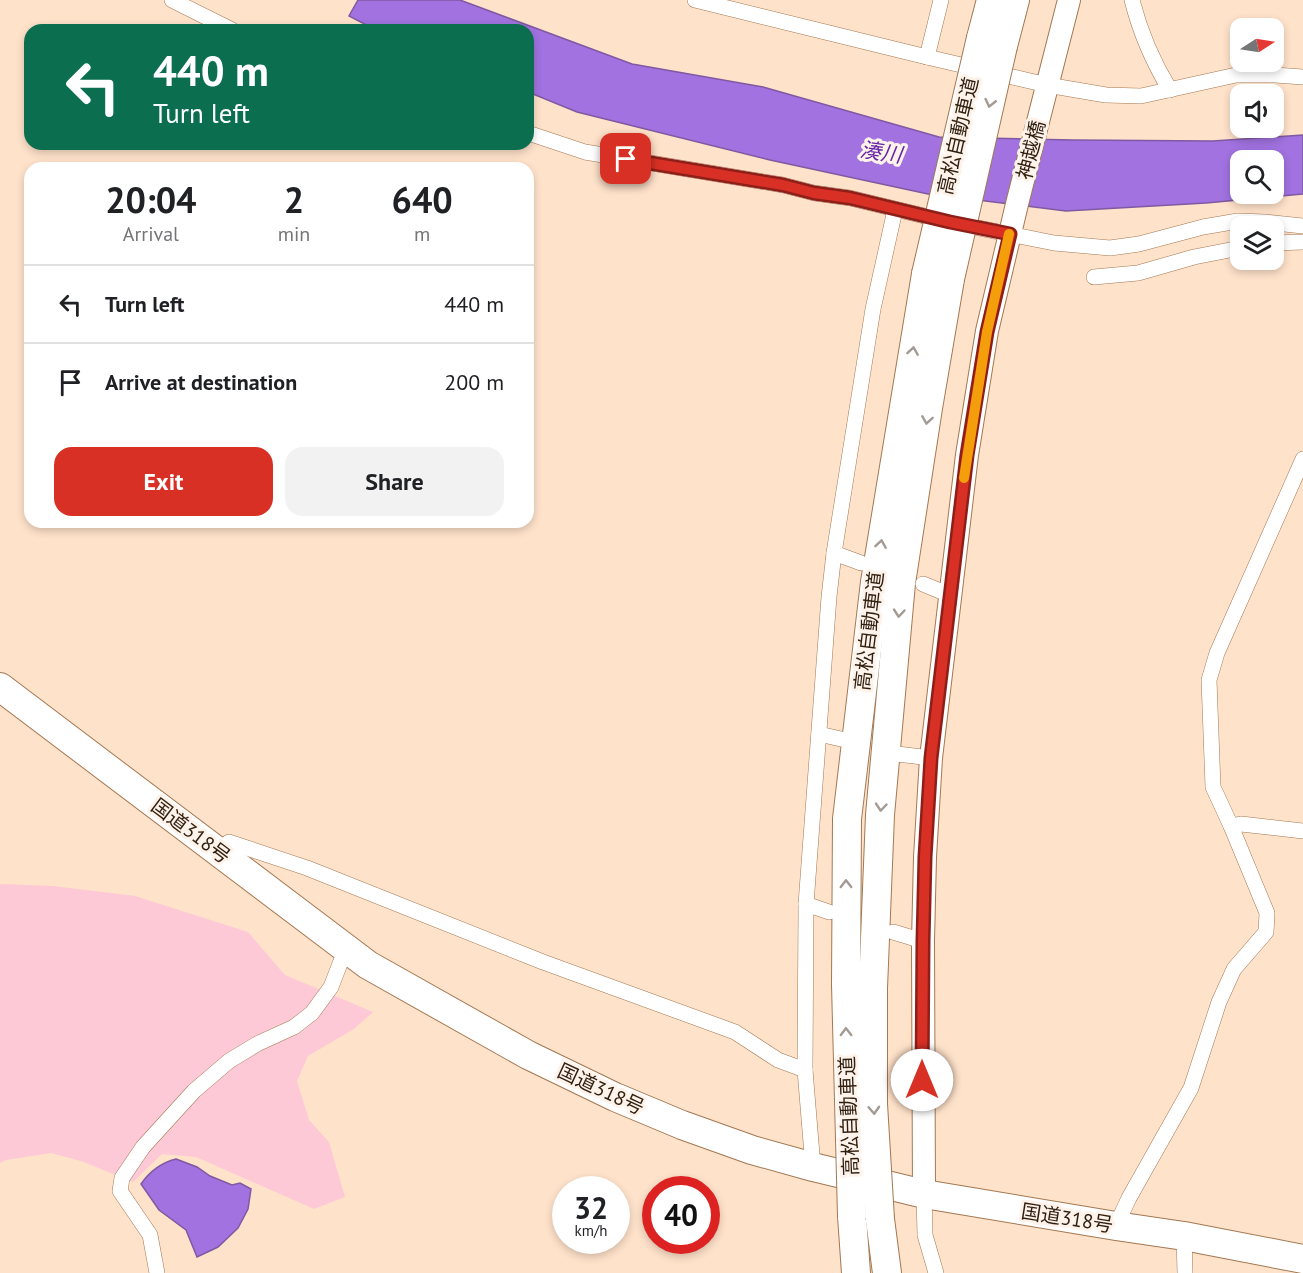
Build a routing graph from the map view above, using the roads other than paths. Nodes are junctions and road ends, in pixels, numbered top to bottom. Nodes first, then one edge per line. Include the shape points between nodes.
1 (172, 0) edge
2 (695, 0) edge
3 (941, 0) edge
4 (991, 0) edge
5 (1015, 0) edge
6 (1069, 0) edge
7 (1132, 0) edge
8 (220, 24) edge
9 (992, 42) junction
10 (927, 57) junction
11 (1303, 77) edge
12 (1170, 90) junction
13 (1046, 91) junction
14 (534, 135) edge
15 (895, 210) junction
16 (1230, 222) edge
17 (1284, 225) edge
18 (1303, 226) edge
19 (1010, 234) junction
20 (1303, 242) edge
21 (1284, 243) edge
22 (1230, 250) edge
23 (1094, 277) dead end
24 (1303, 459) edge
25 (834, 553) junction
26 (861, 562) dead end
27 (923, 584) dead end
28 (950, 595) junction
29 (0, 687) edge
30 (819, 734) junction
31 (841, 739) dead end
32 (897, 754) dead end
33 (931, 758) junction
34 (1231, 825) junction
35 (1303, 831) edge
36 (217, 851) junction
37 (806, 904) junction
38 (829, 912) dead end
39 (893, 932) dead end
40 (923, 941) junction
41 (345, 948) junction
42 (859, 986) junction
43 (805, 1070) junction
44 (813, 1167) junction
45 (924, 1194) junction
46 (1116, 1226) junction
47 (1184, 1236) junction
48 (1303, 1259) edge
49 (157, 1273) edge
50 (856, 1273) edge
51 (887, 1273) edge
52 (936, 1273) edge
53 (1185, 1273) edge

1 - 8 street
2 - 10 street
3 - 10 street
4 - 9 highway, 高松自動車道
5 - 9 highway, 高松自動車道
6 - 13 street, 神越橋
7 - 12 street via 1137,22
9 - 42 highway, 高松自動車道, bridge via 938,277 875,582 847,819
10 - 13 street
11 - 12 street via 1236,75
12 - 13 street via 1141,96
13 - 19 street, 神越橋
14 - 15 street via 585,152 783,185
15 - 19 street
15 - 25 street via 873,309
16 - 19 street via 1110,248
17 - 18 street
19 - 28 street, 神越橋 via 987,332
20 - 21 street
22 - 23 street via 1138,273
24 - 34 street via 1217,653 1209,680 1213,787
25 - 26 street
25 - 30 street
27 - 28 street
28 - 33 street, 神越橋
29 - 36 highway, 国道318号
30 - 31 street
30 - 37 street
32 - 33 street
33 - 40 street, 神越橋
34 - 35 street
34 - 46 street via 1267,913 1266,932 1234,969 1191,1088
36 - 41 highway, 国道318号
36 - 43 street via 229,842 307,868 543,962 735,1032 778,1060
37 - 38 street
37 - 43 street
39 - 40 street
40 - 45 street, 神越橋
41 - 44 highway, 国道318号 via 368,965 528,1055 615,1097 692,1128
41 - 49 street via 331,987 312,1013 294,1027 229,1061 194,1091 143,1147 122,1178 123,1198 150,1235
50 -> 42 highway, 高松自動車道, bridge via 852,1216
42 -> 51 highway, 高松自動車道, bridge
43 - 44 street
44 - 45 highway, 国道318号
45 - 46 highway, 国道318号
45 - 52 street via 924,1235
46 - 47 highway, 国道318号
47 - 48 highway, 国道318号
47 - 53 street

